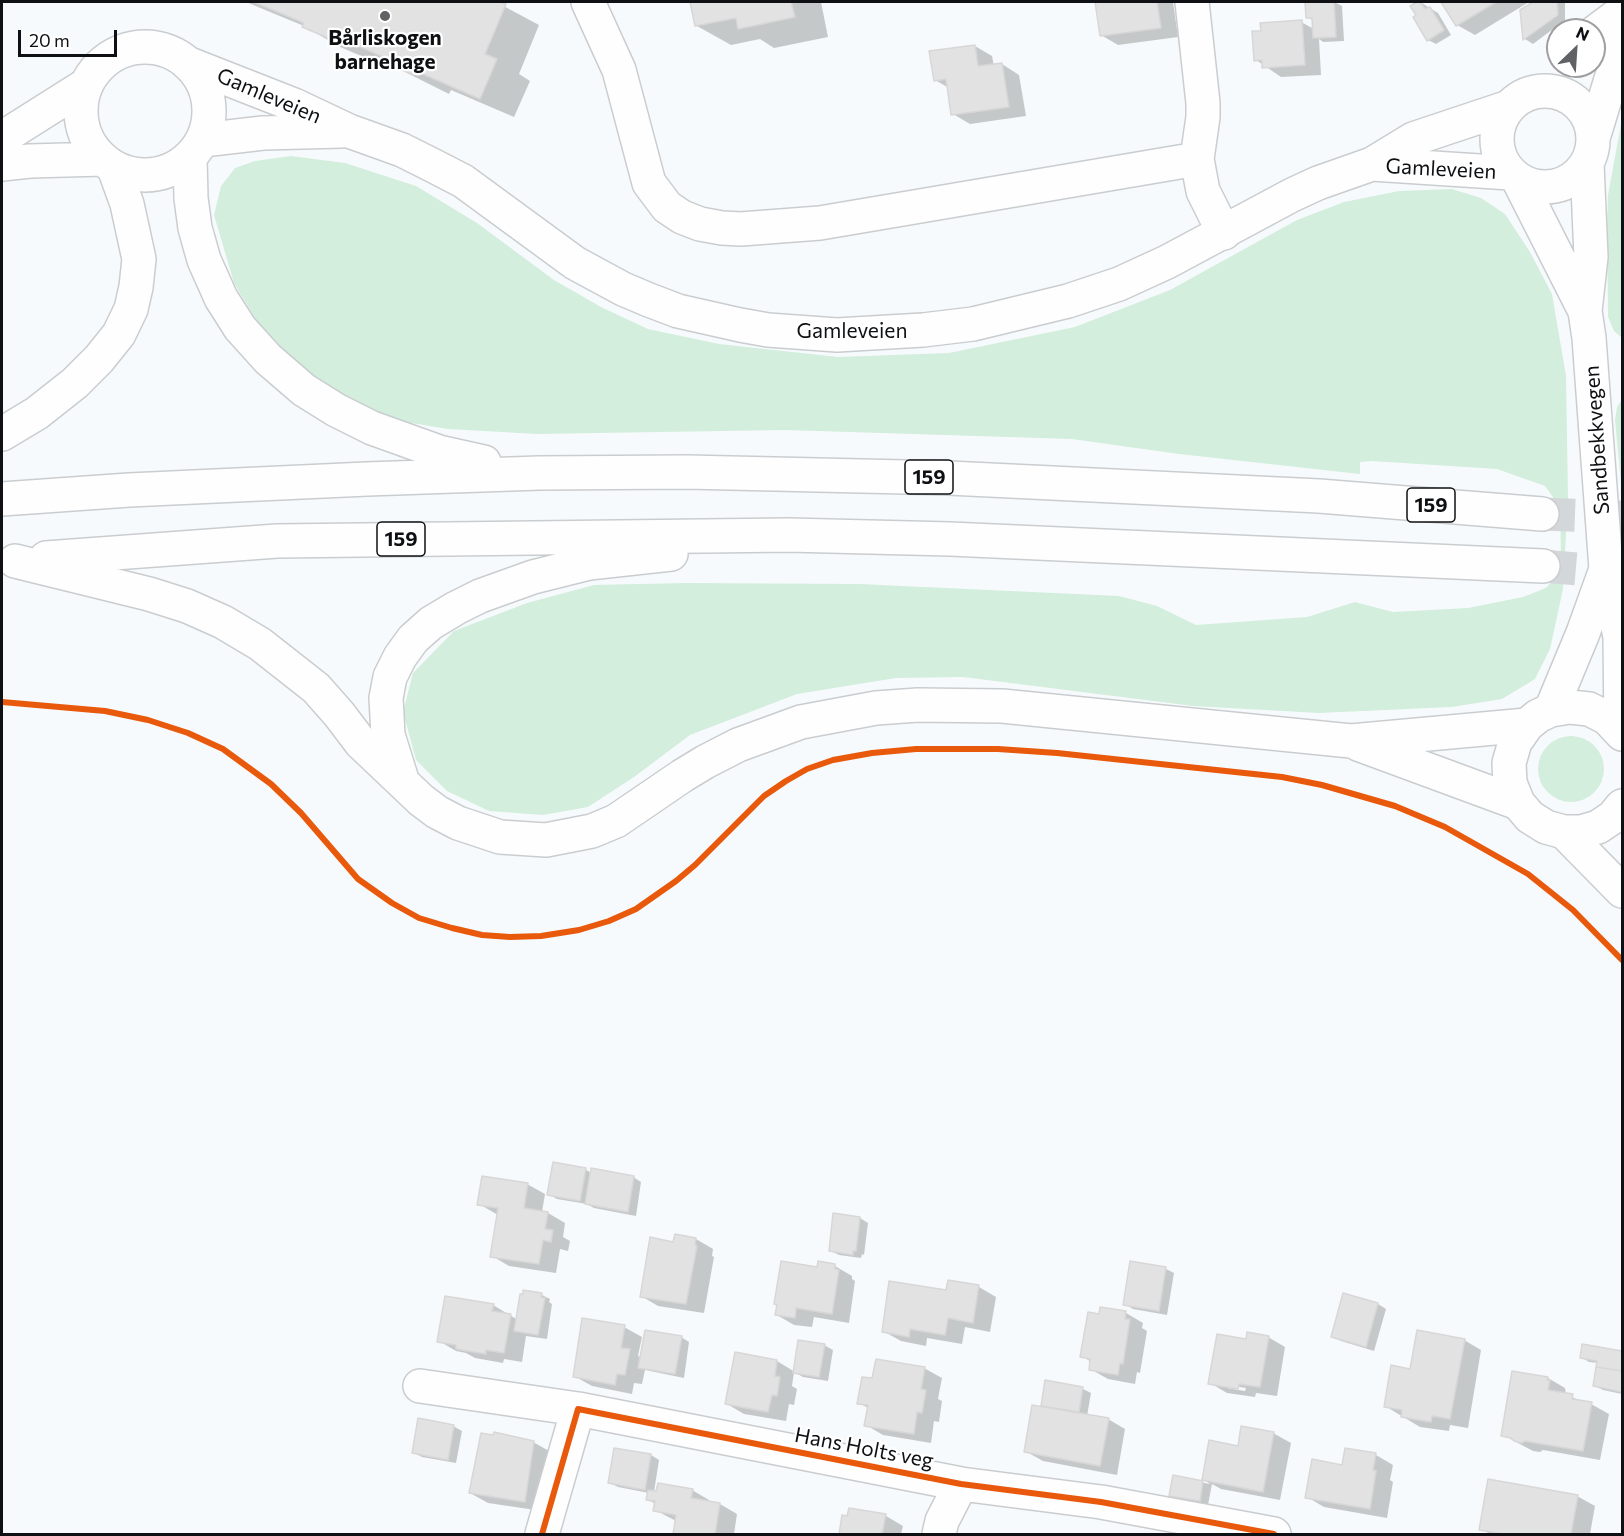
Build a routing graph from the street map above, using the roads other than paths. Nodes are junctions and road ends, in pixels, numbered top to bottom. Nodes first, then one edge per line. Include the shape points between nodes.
1 (588, 2) edge
2 (1192, 2) edge
3 (1623, 12) edge
4 (1606, 24) edge
5 (1623, 43) edge
6 (187, 63) junction
7 (1547, 78) edge
8 (86, 85) junction
9 (1521, 100) junction
10 (349, 131) junction
11 (2, 138) edge
12 (196, 148) junction
13 (1591, 150) junction
14 (1197, 159) junction
15 (2, 164) edge
16 (109, 164) junction
17 (1372, 164) junction
18 (1514, 177) junction
19 (1224, 233) junction
20 (1585, 311) junction
21 (2, 435) edge
22 (539, 473) junction
23 (2, 499) edge
24 (1542, 514) tunnel mouth
25 (789, 535) junction
26 (8, 561) edge
27 (1543, 566) tunnel mouth
28 (1606, 569) junction
29 (1539, 718) junction
30 (1622, 733) edge
31 (1351, 741) junction
32 (402, 780) junction
33 (1518, 803) junction
34 (1623, 806) edge
35 (1564, 832) junction
36 (1623, 891) edge
37 (420, 1386) dead end
38 (578, 1409) junction
39 (961, 1484) junction
40 (542, 1534) edge
41 (939, 1534) edge
42 (1274, 1534) edge

1 - 14 main road via 619,70 649,183 667,207 700,224 741,229 820,223
2 - 14 main road via 1203,103
3 - 4 main road
5 - 13 main road
6 - 8 main road via 157,48 140,47 108,59
6 - 10 main road, Gamleveien
6 - 12 main road via 206,90 208,116
7 - 9 main road
8 - 11 main road
8 - 16 main road via 81,117 84,133 92,148
9 - 13 main road via 1547,90 1573,99 1587,115
9 - 17 main road, Gamleveien via 1413,139
9 - 18 main road via 1501,119 1497,133 1499,154
10 - 12 main road, Gamleveien via 263,133
10 - 19 main road, Gamleveien via 402,150 463,181 575,263 623,289 678,311 768,330 874,333 973,324 1018,315 1119,284
12 - 16 main road via 173,169 154,175 134,174
12 - 22 main road via 191,198 204,260 240,328 268,359 304,390 372,428 439,452
13 - 18 main road via 1577,176 1564,184 1533,187
13 - 20 main road, Sandbekkvegen via 1591,257
14 - 19 main road via 1203,191
15 - 16 main road
16 - 21 main road via 129,213 139,259 131,309 119,334 75,383
17 - 18 main road, Gamleveien
17 - 19 main road, Gamleveien via 1318,183
18 - 20 main road, Sandbekkvegen
20 - 28 main road, Sandbekkvegen
22 - 23 main road, 159 via 141,489
22 - 24 main road, 159 via 949,478 1319,496
25 - 26 main road, 159 via 277,541
25 - 27 main road, 159
25 - 32 main road via 589,563 480,596 431,623 400,657 390,677 386,698 388,735
26 - 32 main road via 148,594 223,622 260,644 316,688 361,743
28 - 29 main road, Sandbekkvegen via 1584,633
28 - 30 main road, Sandbekkvegen via 1620,637
29 - 30 main road via 1570,707 1589,709 1607,718
29 - 31 main road
29 - 33 main road, Sandbekkvegen via 1515,742 1509,763 1510,783
31 - 32 main road via 1002,706 876,708 769,732 705,762 616,821 592,831 546,840 500,837 458,823 437,812
31 - 33 main road
33 - 35 main road via 1530,817
34 - 35 main road via 1598,827
35 - 36 main road
37 - 38 main road, Hans Holts veg
38 - 39 main road, Hans Holts veg
38 - 40 main road
39 - 41 main road
39 - 42 main road, Hans Holts veg via 1101,1502

